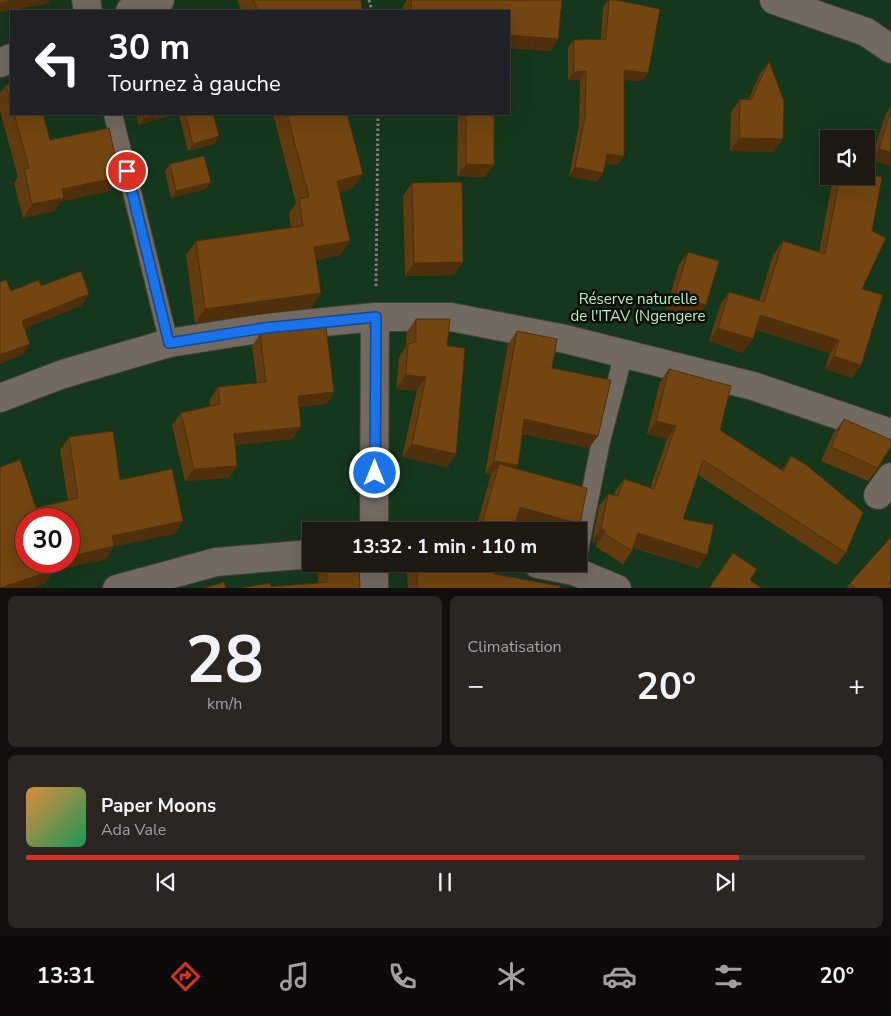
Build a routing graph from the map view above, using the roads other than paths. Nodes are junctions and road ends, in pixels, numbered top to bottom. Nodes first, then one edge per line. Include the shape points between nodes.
1 (160, 0) edge
2 (774, 0) edge
3 (133, 10) edge
4 (891, 49) edge
5 (113, 115) edge
6 (376, 317) junction
7 (169, 343) junction
8 (624, 354) junction
9 (0, 398) edge
10 (891, 433) edge
11 (374, 522) edge
12 (584, 522) edge
13 (302, 555) edge
14 (587, 568) edge
15 (374, 572) edge
16 (118, 588) edge
17 (374, 588) edge
18 (617, 588) edge

1 - 3 street
2 - 4 street via 866,32
5 - 7 lane
6 - 7 street via 264,328
6 - 8 street via 451,317
6 - 11 street
7 - 9 street via 63,374
8 - 10 street via 753,386
8 - 12 lane
13 - 16 street via 216,562
14 - 18 street
15 - 17 street

